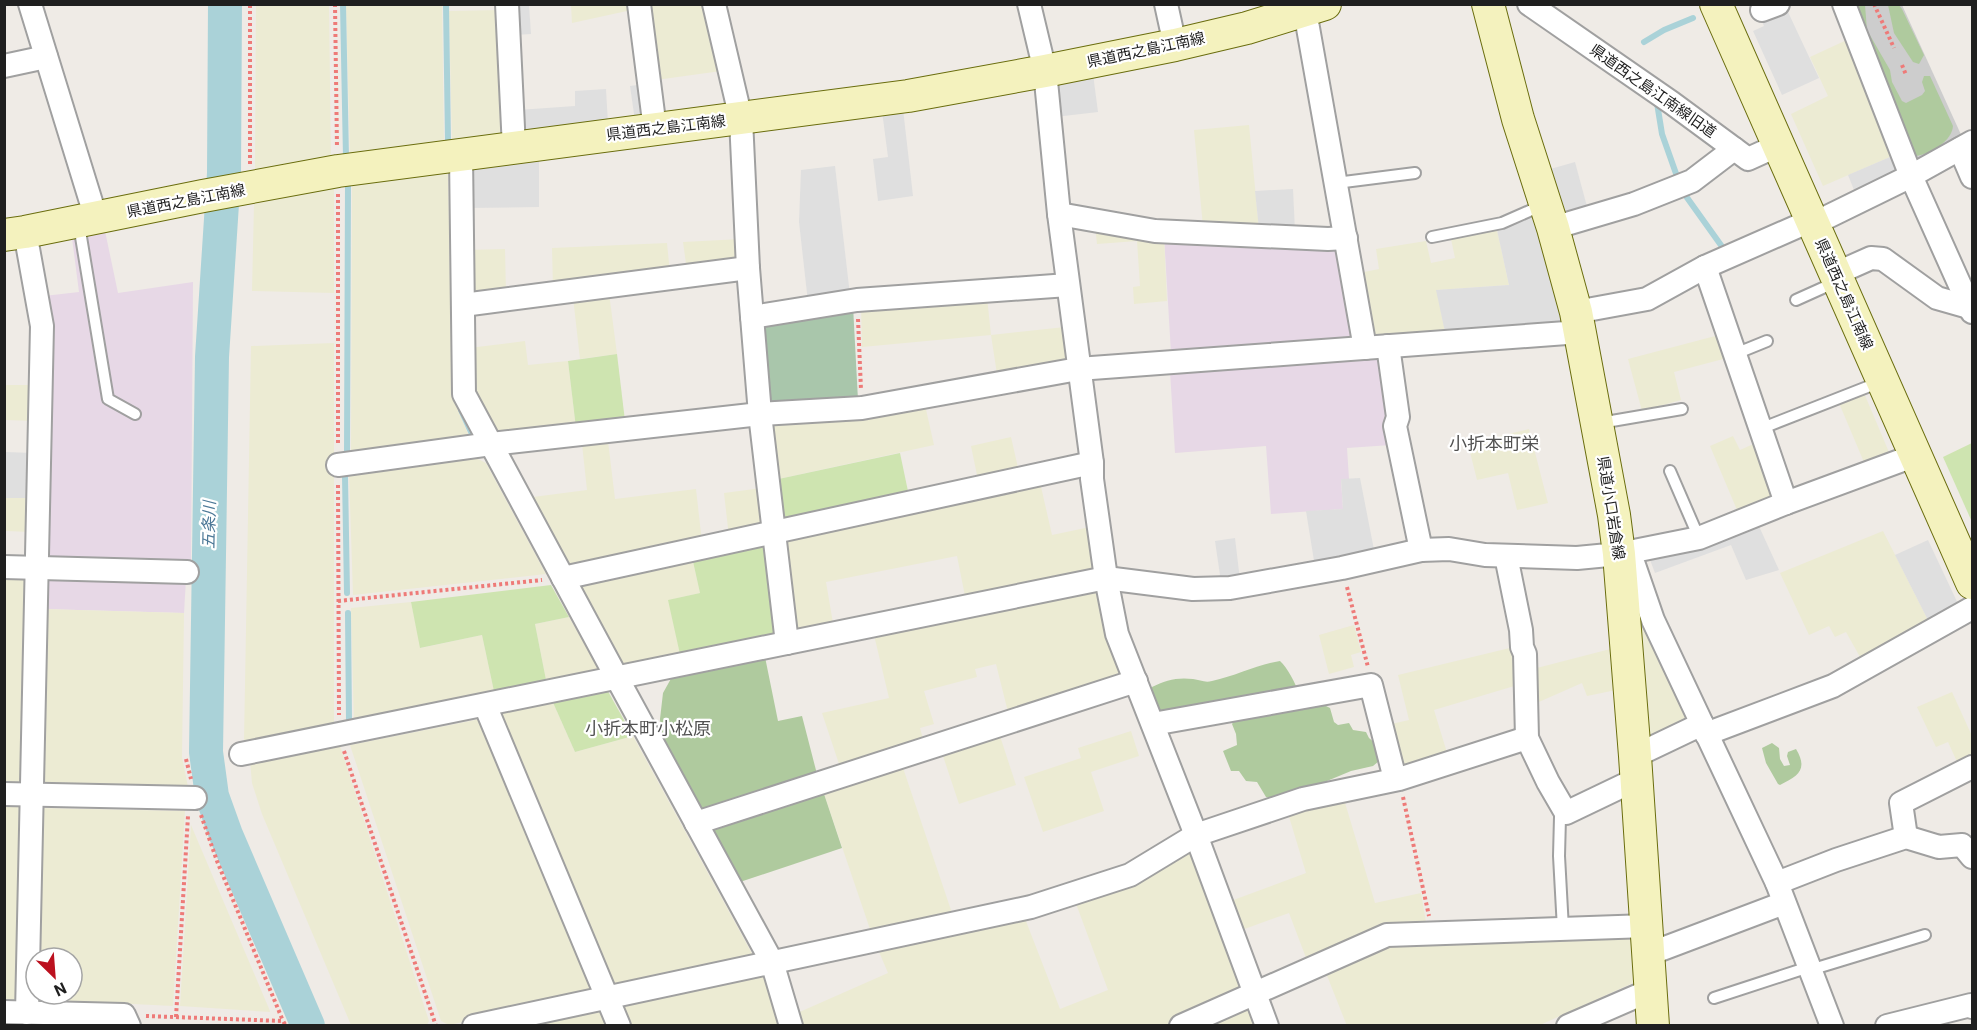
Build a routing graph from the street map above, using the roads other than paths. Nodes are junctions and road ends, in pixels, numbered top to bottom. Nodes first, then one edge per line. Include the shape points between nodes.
1 (30, 4) edge
2 (507, 4) edge
3 (639, 4) edge
4 (714, 4) edge
5 (1029, 4) edge
6 (1166, 4) edge
7 (1488, 4) edge
8 (1529, 4) edge
9 (1716, 4) edge
10 (1844, 4) edge
11 (1315, 8) edge
12 (1175, 45) junction
13 (46, 57) junction
14 (4, 66) edge
15 (1046, 71) junction
16 (741, 119) junction
17 (655, 129) junction
18 (1779, 145) junction
19 (1966, 146) edge
20 (514, 148) junction
21 (1734, 149) junction
22 (461, 156) junction
23 (1414, 174) dead end
24 (1911, 176) junction
25 (1972, 177) edge
26 (1336, 183) junction
27 (1059, 214) junction
28 (1549, 216) junction
29 (88, 220) junction
30 (1812, 222) junction
31 (15, 234) edge
32 (1432, 237) dead end
33 (1346, 238) junction
34 (1705, 267) junction
35 (748, 268) junction
36 (1837, 277) junction
37 (1068, 285) junction
38 (1796, 300) dead end
39 (463, 305) junction
40 (1972, 309) edge
41 (752, 317) junction
42 (1578, 322) junction
43 (1767, 341) dead end
44 (1388, 346) junction
45 (1365, 348) junction
46 (1735, 354) junction
47 (1078, 369) junction
48 (1883, 380) junction
49 (1682, 409) dead end
50 (135, 414) dead end
51 (760, 414) junction
52 (1597, 423) junction
53 (1760, 429) junction
54 (491, 444) junction
55 (1916, 455) junction
56 (1092, 463) junction
57 (338, 465) road end
58 (1670, 471) dead end
59 (1786, 503) junction
60 (774, 532) junction
61 (1699, 538) junction
62 (1421, 550) junction
63 (1619, 554) junction
64 (1506, 556) junction
65 (4, 567) edge
66 (37, 568) junction
67 (187, 572) dead end
68 (563, 578) junction
69 (1106, 578) junction
70 (1972, 583) edge
71 (1972, 608) edge
72 (787, 643) junction
73 (616, 678) junction
74 (1136, 681) junction
75 (485, 705) junction
76 (1153, 724) junction
77 (1704, 729) junction
78 (1527, 738) junction
79 (241, 754) dead end
80 (1972, 766) edge
81 (1636, 768) junction
82 (1397, 779) junction
83 (4, 794) edge
84 (32, 795) junction
85 (192, 798) road end
86 (1566, 813) junction
87 (696, 823) junction
88 (1196, 835) junction
89 (1906, 837) junction
90 (1972, 857) edge
91 (1780, 893) junction
92 (1563, 929) junction
93 (1925, 935) dead end
94 (1648, 940) junction
95 (772, 962) junction
96 (1810, 968) junction
97 (1651, 990) junction
98 (1255, 993) junction
99 (607, 997) junction
100 (1714, 998) dead end
101 (1972, 1007) edge
102 (4, 1012) edge
103 (27, 1013) junction
104 (126, 1021) edge
105 (474, 1026) edge
106 (619, 1026) edge
107 (791, 1026) edge
108 (1181, 1026) edge
109 (1267, 1026) edge
110 (1568, 1026) edge
111 (1653, 1026) edge
112 (1832, 1026) edge
113 (1887, 1026) edge

1 - 13 street
2 - 20 street
3 - 17 street
4 - 16 street
5 - 15 street
6 - 12 street
7 - 28 main road, 県道小口岩倉線
8 - 21 street, 県道西之島江南線旧道
9 - 18 main road, 県道西之島江南線
10 - 24 street
11 - 12 main road, 県道西之島江南線
11 - 26 street
12 - 15 main road, 県道西之島江南線
13 - 14 street
13 - 29 street
15 - 16 main road, 県道西之島江南線 via 908,96
15 - 27 street
16 - 17 main road, 県道西之島江南線
16 - 35 street
17 - 20 main road, 県道西之島江南線
18 - 21 street, 県道西之島江南線旧道 via 1748,159
18 - 30 main road, 県道西之島江南線
19 - 24 street
19 - 25 street
20 - 22 main road, 県道西之島江南線
21 - 28 street via 1692,181 1634,204
22 - 29 main road, 県道西之島江南線 via 338,171
22 - 39 street
23 - 26 lane
24 - 30 street
24 - 40 street
26 - 33 street
27 - 33 street via 1155,231
27 - 37 street
28 - 32 lane
28 - 42 main road, 県道小口岩倉線
29 - 31 main road, 県道西之島江南線
29 - 50 lane via 108,399
30 - 34 street
30 - 36 main road, 県道西之島江南線
31 - 66 street via 42,326
33 - 45 street
34 - 42 street via 1647,299
34 - 46 street
35 - 39 street
35 - 41 street
36 - 38 lane
36 - 40 street via 1871,258 1883,259 1937,298
36 - 48 main road, 県道西之島江南線
37 - 41 street via 857,300
37 - 47 street
39 - 54 street via 464,394
41 - 51 street
42 - 44 street
42 - 52 main road, 県道小口岩倉線
43 - 46 lane
44 - 45 street
44 - 62 street via 1398,417 1395,426
45 - 47 street
46 - 53 street
47 - 51 street via 862,408
47 - 56 street
48 - 53 lane
48 - 55 main road, 県道西之島江南線
49 - 52 lane
51 - 54 street
51 - 60 street
52 - 63 main road, 県道小口岩倉線
53 - 59 street
54 - 57 street
54 - 68 street
55 - 59 street
55 - 70 main road, 県道西之島江南線
56 - 60 street
56 - 69 street
58 - 61 lane
59 - 61 street
60 - 68 street
60 - 72 street
61 - 63 street
62 - 64 street
62 - 69 street via 1230,588 1193,589
63 - 64 street via 1576,558
63 - 77 street via 1634,565 1653,620
63 - 81 main road, 県道小口岩倉線
64 - 78 street via 1525,654
65 - 66 street
66 - 67 street
66 - 84 street
68 - 73 street
69 - 72 street
69 - 74 street via 1117,634
71 - 77 street via 1833,687
72 - 73 street
73 - 75 street
73 - 87 street
74 - 76 street
74 - 87 street
75 - 79 street
75 - 99 street
76 - 82 street via 1371,685
76 - 88 street
77 - 81 street
77 - 91 street
78 - 82 street
78 - 86 street
80 - 89 street via 1901,803
81 - 86 street
81 - 94 main road, 県道小口岩倉線
82 - 88 street via 1303,799
83 - 84 street
84 - 85 street
84 - 103 street
86 - 92 lane via 1560,817
87 - 95 street
88 - 95 street via 1130,875 1031,907
88 - 98 street
89 - 90 street via 1939,847 1962,845
89 - 91 street via 1836,860
91 - 94 street
91 - 96 street
92 - 94 street
92 - 98 street via 1387,935
93 - 96 lane
94 - 97 main road, 県道小口岩倉線
95 - 99 street
95 - 107 street
96 - 100 lane
96 - 112 street
97 - 110 street
97 - 111 main road, 県道小口岩倉線
98 - 108 street
98 - 109 street
99 - 105 street
99 - 106 street
101 - 113 street
102 - 103 street
103 - 104 street

